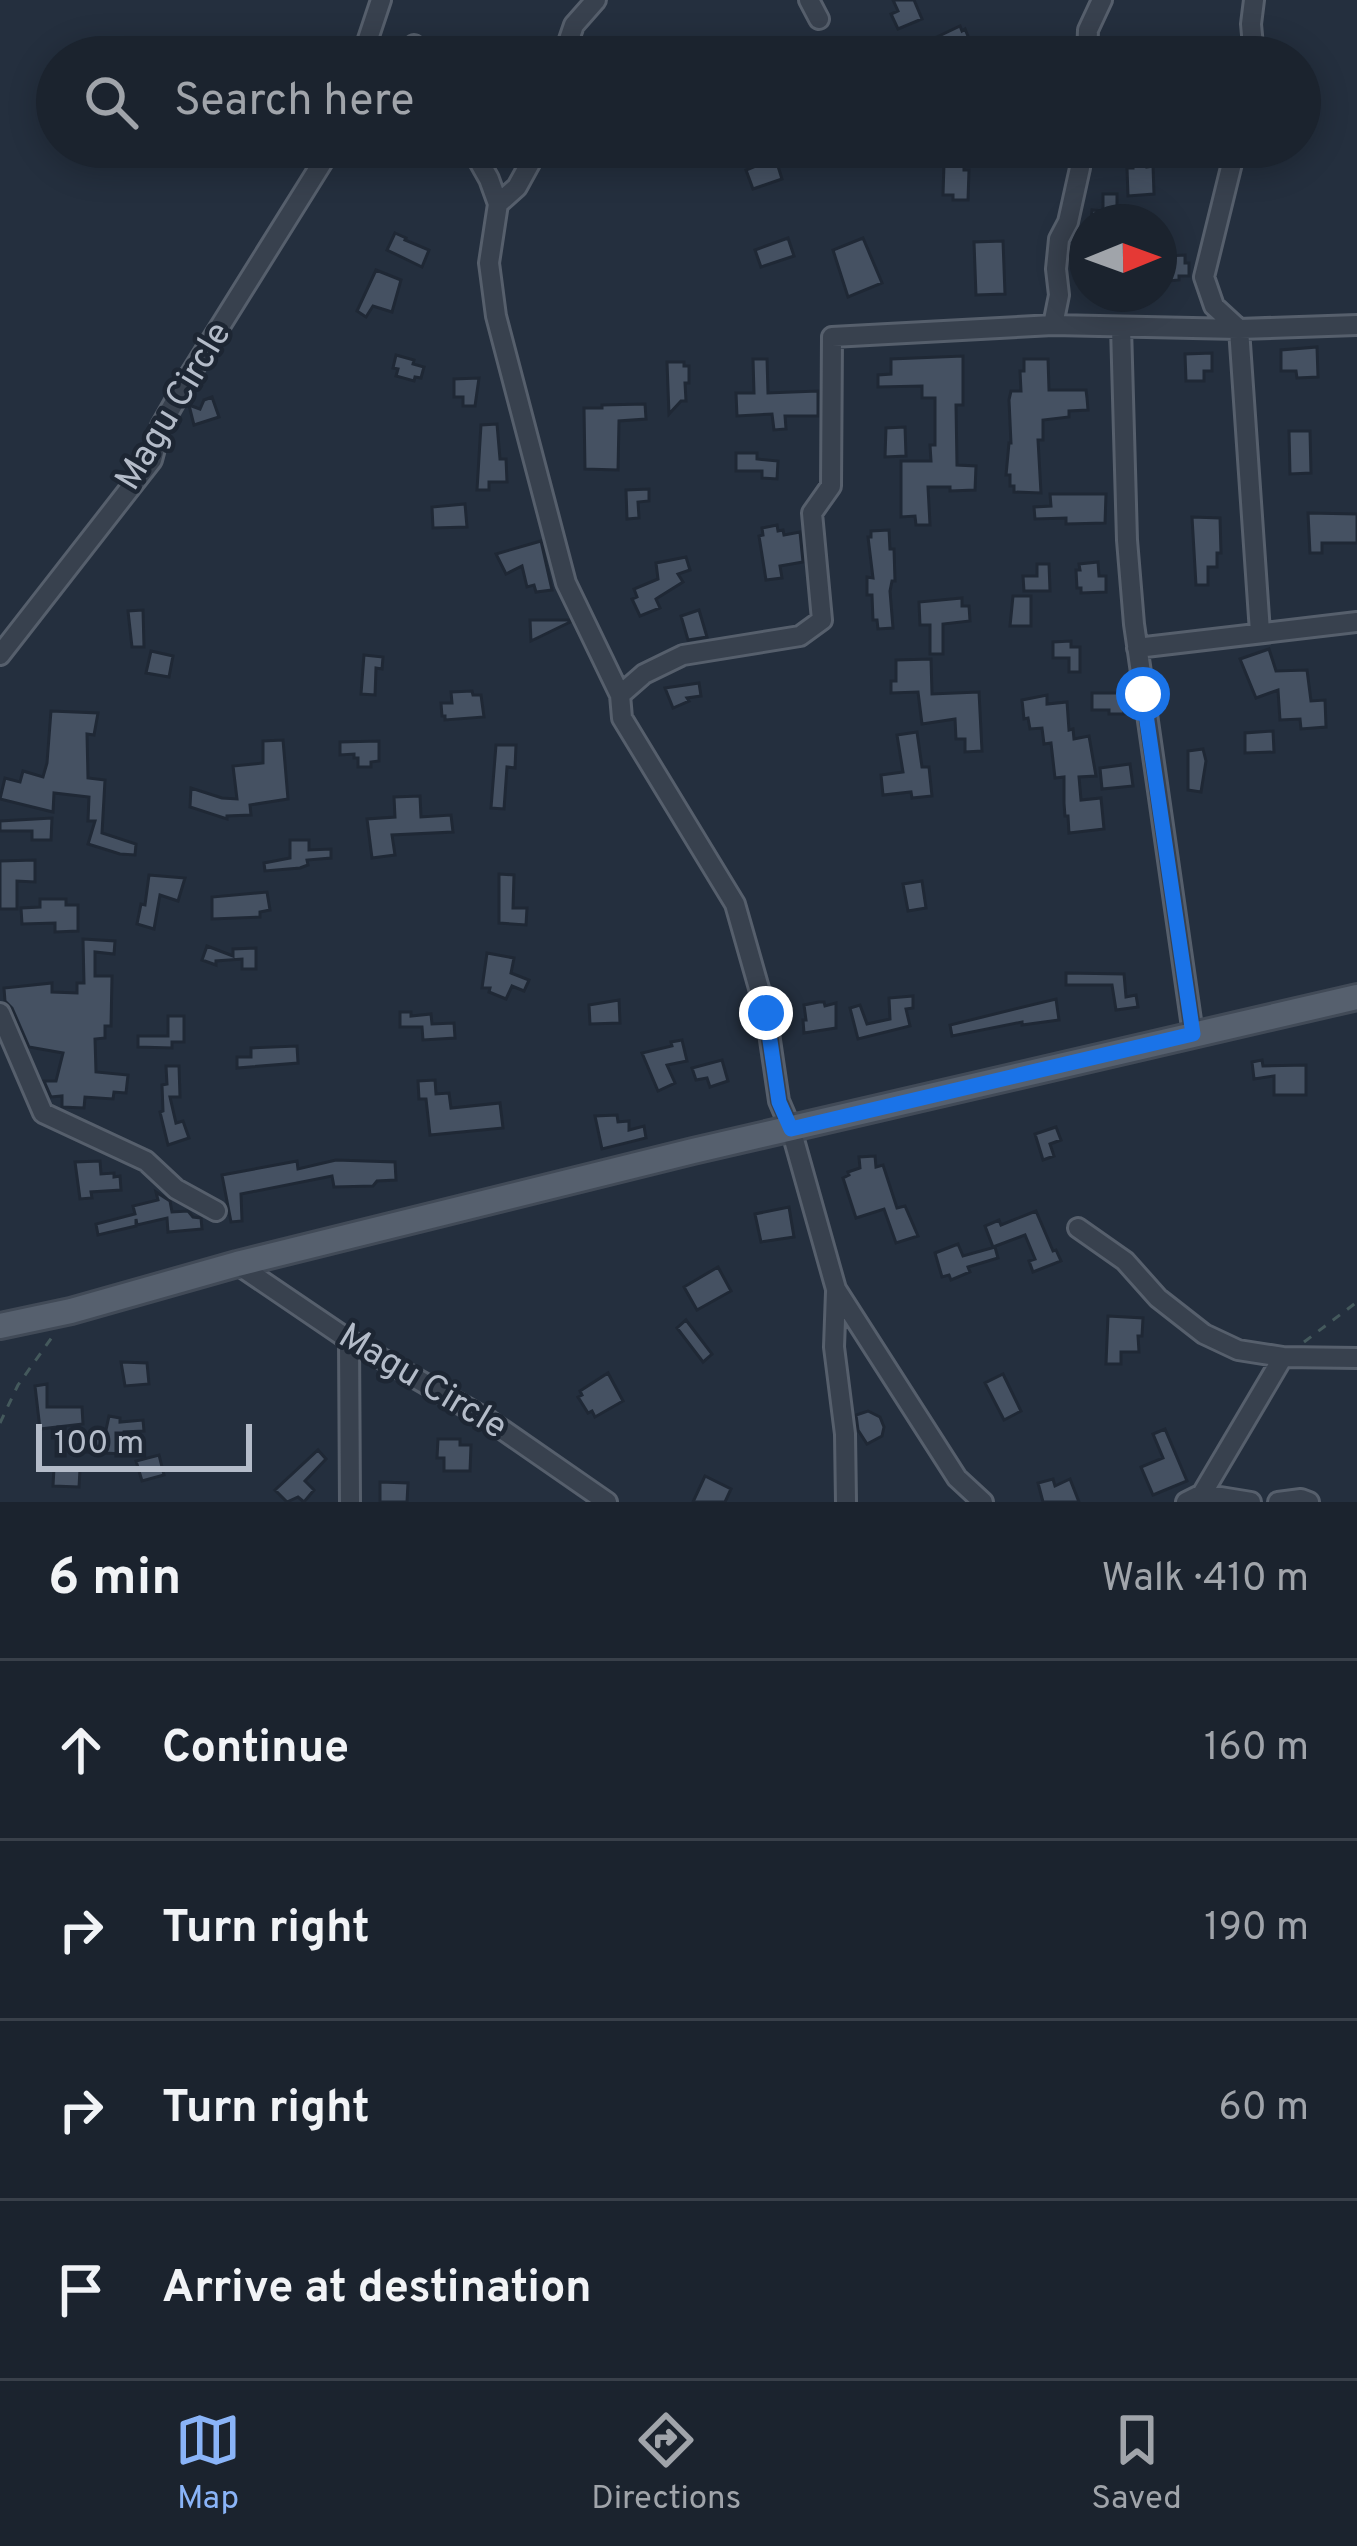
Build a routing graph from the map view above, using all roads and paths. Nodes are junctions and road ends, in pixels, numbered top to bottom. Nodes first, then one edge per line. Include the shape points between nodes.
1 (381, 0) edge
2 (596, 0) edge
3 (809, 0) edge
4 (1102, 0) edge
5 (1254, 0) edge
6 (819, 19) dead end
7 (369, 36) edge
8 (570, 36) edge
9 (1088, 36) edge
10 (1252, 36) edge
11 (319, 168) edge
12 (483, 168) edge
13 (527, 168) edge
14 (1079, 168) edge
15 (1231, 168) edge
16 (498, 204) junction
17 (1053, 325) junction
18 (1357, 326) edge
19 (1121, 327) junction
20 (1239, 329) junction
21 (1357, 622) edge
22 (1260, 632) junction
23 (1137, 648) junction
24 (0, 656) edge
25 (620, 694) junction
26 (1357, 997) edge
27 (0, 1013) edge
28 (1193, 1034) junction
29 (791, 1129) junction
30 (216, 1210) dead end
31 (1078, 1228) dead end
32 (237, 1264) junction
33 (836, 1289) junction
34 (1357, 1302) edge
35 (70, 1311) junction
36 (0, 1326) edge
37 (350, 1340) junction
38 (1283, 1357) junction
39 (1357, 1358) edge
40 (0, 1423) edge
41 (1194, 1498) edge
42 (350, 1502) edge
43 (607, 1502) edge
44 (846, 1502) edge
45 (982, 1502) edge
46 (1251, 1502) edge
47 (1277, 1502) edge
48 (1309, 1502) edge

1 - 7 street
2 - 8 street
3 - 6 street
4 - 9 street
5 - 10 street
11 - 24 street, Magu Circle via 191,373 152,460
12 - 16 street
13 - 16 street
14 - 17 street via 1059,239
15 - 20 street via 1204,277 1214,306
16 - 25 street via 489,263 496,316 566,583
17 - 19 street
17 - 25 street via 832,337 831,486 812,513 822,620 800,636 683,655
18 - 20 street
19 - 20 street
19 - 23 street
20 - 22 street
21 - 22 street
22 - 23 street
23 - 28 street
25 - 29 street via 622,718 735,904
26 - 28 main road
27 - 30 street via 43,1113 146,1161
28 - 29 main road
29 - 32 main road
29 - 33 street
31 - 38 street via 1204,1334
32 - 35 main road
32 - 37 street, Magu Circle
33 - 44 street
33 - 45 street via 957,1478
34 - 38 path
35 - 36 main road
35 - 40 path
37 - 42 street
37 - 43 street, Magu Circle via 490,1421
38 - 39 street
38 - 41 street
41 - 46 street
47 - 48 street

